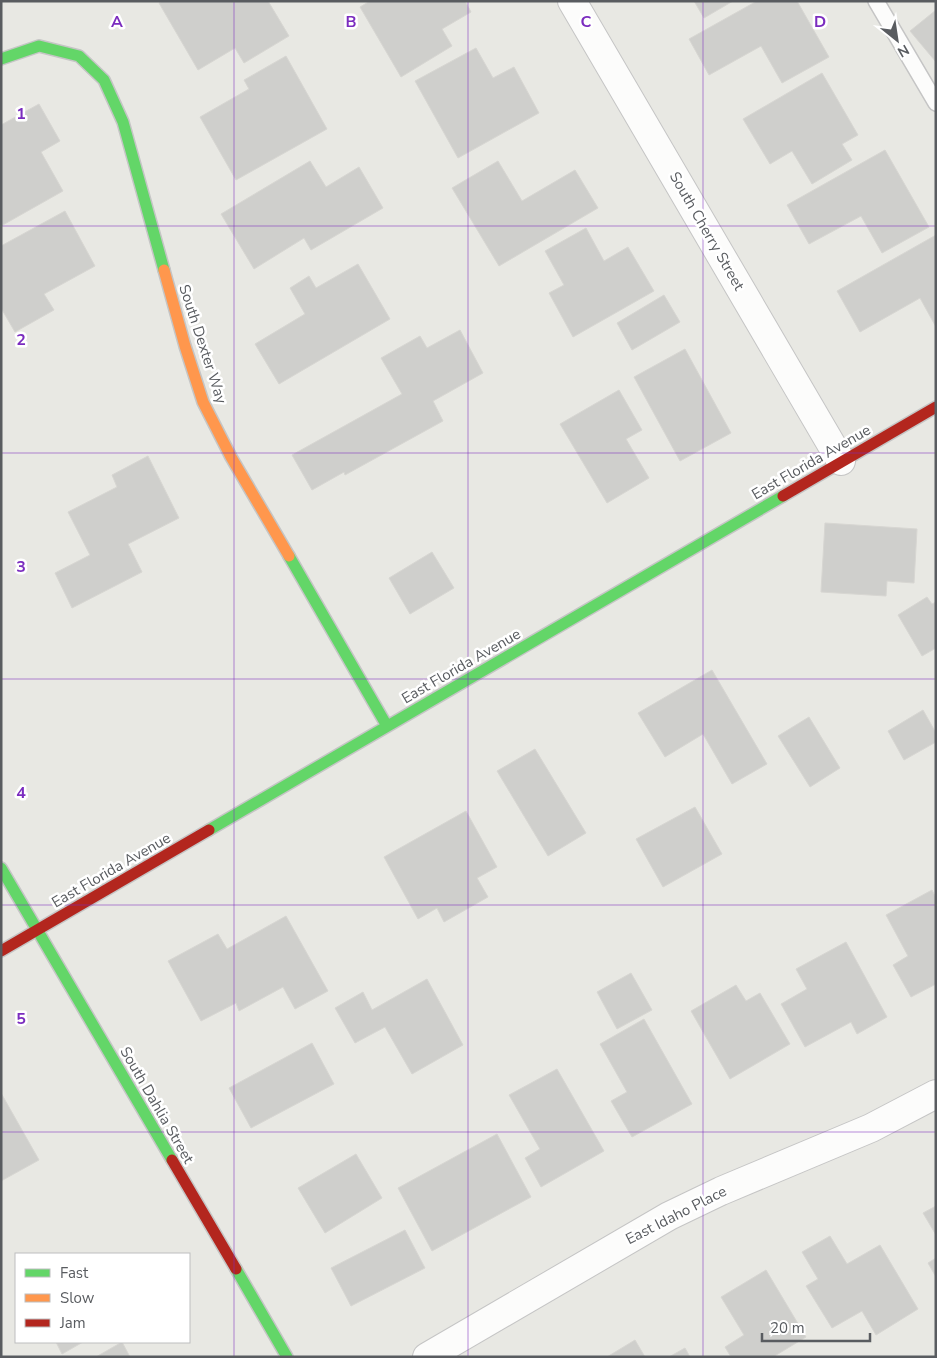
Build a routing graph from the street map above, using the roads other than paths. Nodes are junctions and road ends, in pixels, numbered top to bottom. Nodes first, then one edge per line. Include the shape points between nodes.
1 (572, 1) edge
2 (876, 1) edge
3 (1, 59) edge
4 (936, 103) edge
5 (936, 406) edge
6 (841, 461) junction
7 (387, 726) junction
8 (1, 868) edge
9 (38, 930) junction
10 (1, 951) edge
11 (936, 1094) edge
12 (286, 1357) edge
13 (427, 1357) edge

1 - 6 street, South Cherry Street
2 - 4 lane
3 - 7 street, South Dexter Way via 39,46 79,56 104,80 124,122 203,402 231,457
5 - 6 street, East Florida Avenue
6 - 7 street, East Florida Avenue
7 - 9 street, East Florida Avenue
8 - 9 street, South Dahlia Street
9 - 10 street, East Florida Avenue
9 - 12 street, South Dahlia Street
11 - 13 street, East Idaho Place via 870,1128 669,1216

